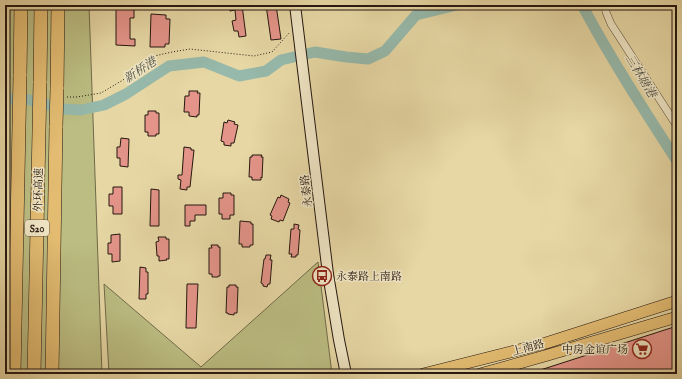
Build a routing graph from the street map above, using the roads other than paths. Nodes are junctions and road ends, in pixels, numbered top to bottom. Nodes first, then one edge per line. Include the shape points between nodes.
1 (21, 5) edge
2 (41, 5) edge
3 (58, 5) edge
4 (295, 5) edge
5 (605, 5) edge
6 (677, 126) edge
7 (677, 301) edge
8 (677, 317) edge
9 (497, 372) edge
10 (14, 374) edge
11 (34, 374) edge
12 (52, 374) edge
13 (346, 374) edge
14 (423, 374) edge
15 (480, 374) edge

1 - 10 highway, 外环高速 / S20, bridge via 15,78
2 - 11 highway, 外环高速 / S20, bridge
3 - 12 highway, bridge via 60,93 56,126
4 - 13 street, 永泰路 via 328,274
5 - 6 street via 611,24
7 - 14 main road, 上南路 via 546,343
8 - 9 main road, 上南路
9 - 15 main road, 上南路

